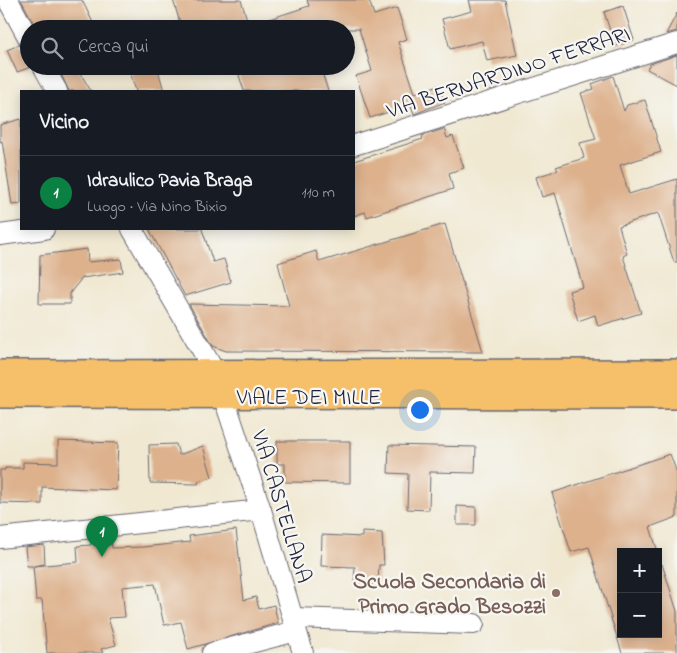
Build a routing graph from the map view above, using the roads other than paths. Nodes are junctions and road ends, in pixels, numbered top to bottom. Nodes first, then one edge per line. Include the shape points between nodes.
1 (8, 0) edge
2 (20, 22) edge
3 (677, 43) edge
4 (49, 75) edge
5 (56, 90) edge
6 (355, 145) edge
7 (37, 230) edge
8 (133, 230) edge
9 (0, 235) edge
10 (677, 372) edge
11 (0, 373) edge
12 (220, 385) junction
13 (0, 395) edge
14 (677, 396) edge
15 (260, 510) junction
16 (0, 538) edge
17 (294, 624) junction
18 (474, 624) dead end
19 (212, 653) edge
20 (303, 653) edge

1 - 2 street
3 - 6 street, VIA BERNARDINO FERRARI
4 - 5 street
7 - 9 street
8 - 12 street, VIA CASTELLANA
10 - 12 main road, VIALE DEI MILLE
11 - 12 main road, VIALE DEI MILLE
12 - 13 main road, VIALE DEI MILLE
12 - 14 main road, VIALE DEI MILLE
12 - 15 street, VIA CASTELLANA
15 - 16 street
15 - 17 street, VIA CASTELLANA
17 - 18 street
17 - 19 street
17 - 20 street, VIA CASTELLANA

